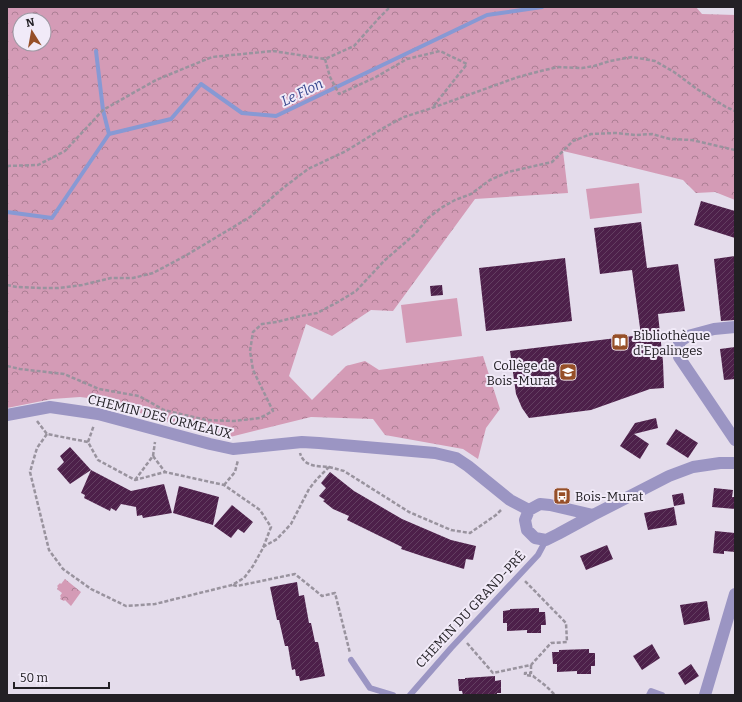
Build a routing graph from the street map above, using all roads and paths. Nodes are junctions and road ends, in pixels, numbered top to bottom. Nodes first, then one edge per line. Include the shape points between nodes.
1 (390, 7) edge
2 (325, 59) junction
3 (432, 108) junction
4 (735, 111) edge
5 (735, 150) edge
6 (7, 166) edge
7 (7, 285) edge
8 (735, 328) edge
9 (7, 366) edge
10 (7, 415) edge
11 (35, 418) dead end
12 (96, 421) dead end
13 (48, 434) junction
14 (156, 437) dead end
15 (735, 440) edge
16 (88, 442) junction
17 (299, 449) dead end
18 (153, 456) junction
19 (240, 456) dead end
20 (735, 463) edge
21 (329, 467) junction
22 (165, 472) junction
23 (135, 480) junction
24 (224, 485) junction
25 (505, 505) dead end
26 (529, 510) junction
27 (593, 515) junction
28 (546, 540) junction
29 (263, 548) junction
30 (519, 575) junction
31 (232, 585) junction
32 (735, 594) edge
33 (462, 636) junction
34 (352, 660) joint
35 (531, 665) junction
36 (393, 695) edge
37 (410, 695) edge
38 (555, 695) edge
39 (649, 695) edge
40 (662, 695) edge
41 (705, 695) edge

1 - 2 path via 354,46
2 - 3 path via 338,94 376,77 407,59 440,51 467,64
2 - 6 path via 273,51 212,57 156,80 103,110 65,150 38,165
3 - 4 path via 545,70 558,67 582,68 632,57 655,61 720,104
3 - 7 path via 404,117 346,151 308,169 250,217 153,273 58,288
5 - 9 path via 652,134 591,134 573,141 552,162 508,172 490,180 428,218 356,291 318,313 262,324 253,332 250,351 253,370 273,411 260,418 234,421 206,420 164,410 139,396 99,389 64,374
8 - 15 street via 714,329 688,336 679,342 679,357
10 - 26 street, CHEMIN DES ORMEAUX via 50,407 98,414 233,449 302,442 436,453 456,458 510,500
11 - 13 path
12 - 16 path
13 - 16 path
13 - 31 path via 38,448 30,472 49,550 64,569 91,589 126,606 155,604
14 - 18 path
16 - 23 path via 98,460
17 - 21 path via 302,458 311,466
18 - 22 path
18 - 23 path
19 - 24 path via 234,472
20 - 27 street via 693,467 669,476
21 - 25 path via 344,471 409,512 451,530 470,533 496,515
21 - 29 path via 309,489 292,524 278,539
22 - 23 path
22 - 24 path
24 - 29 path via 260,510 272,527
26 - 27 street via 540,504
26 - 28 street, CHEMIN DU GRAND-PRÉ via 525,520 527,530 535,538
27 - 28 street
28 - 30 lane, CHEMIN DU GRAND-PRÉ via 538,555
29 - 31 path via 244,578
30 - 33 lane, CHEMIN DU GRAND-PRÉ
30 - 35 path via 566,623 567,642 551,643
31 - 34 path via 295,574 322,596 335,593
32 - 41 street
33 - 35 path via 493,673
33 - 37 lane, CHEMIN DU GRAND-PRÉ
34 - 36 lane via 370,688
35 - 38 path via 531,673 525,673 525,676 533,676
39 - 40 lane via 651,691

